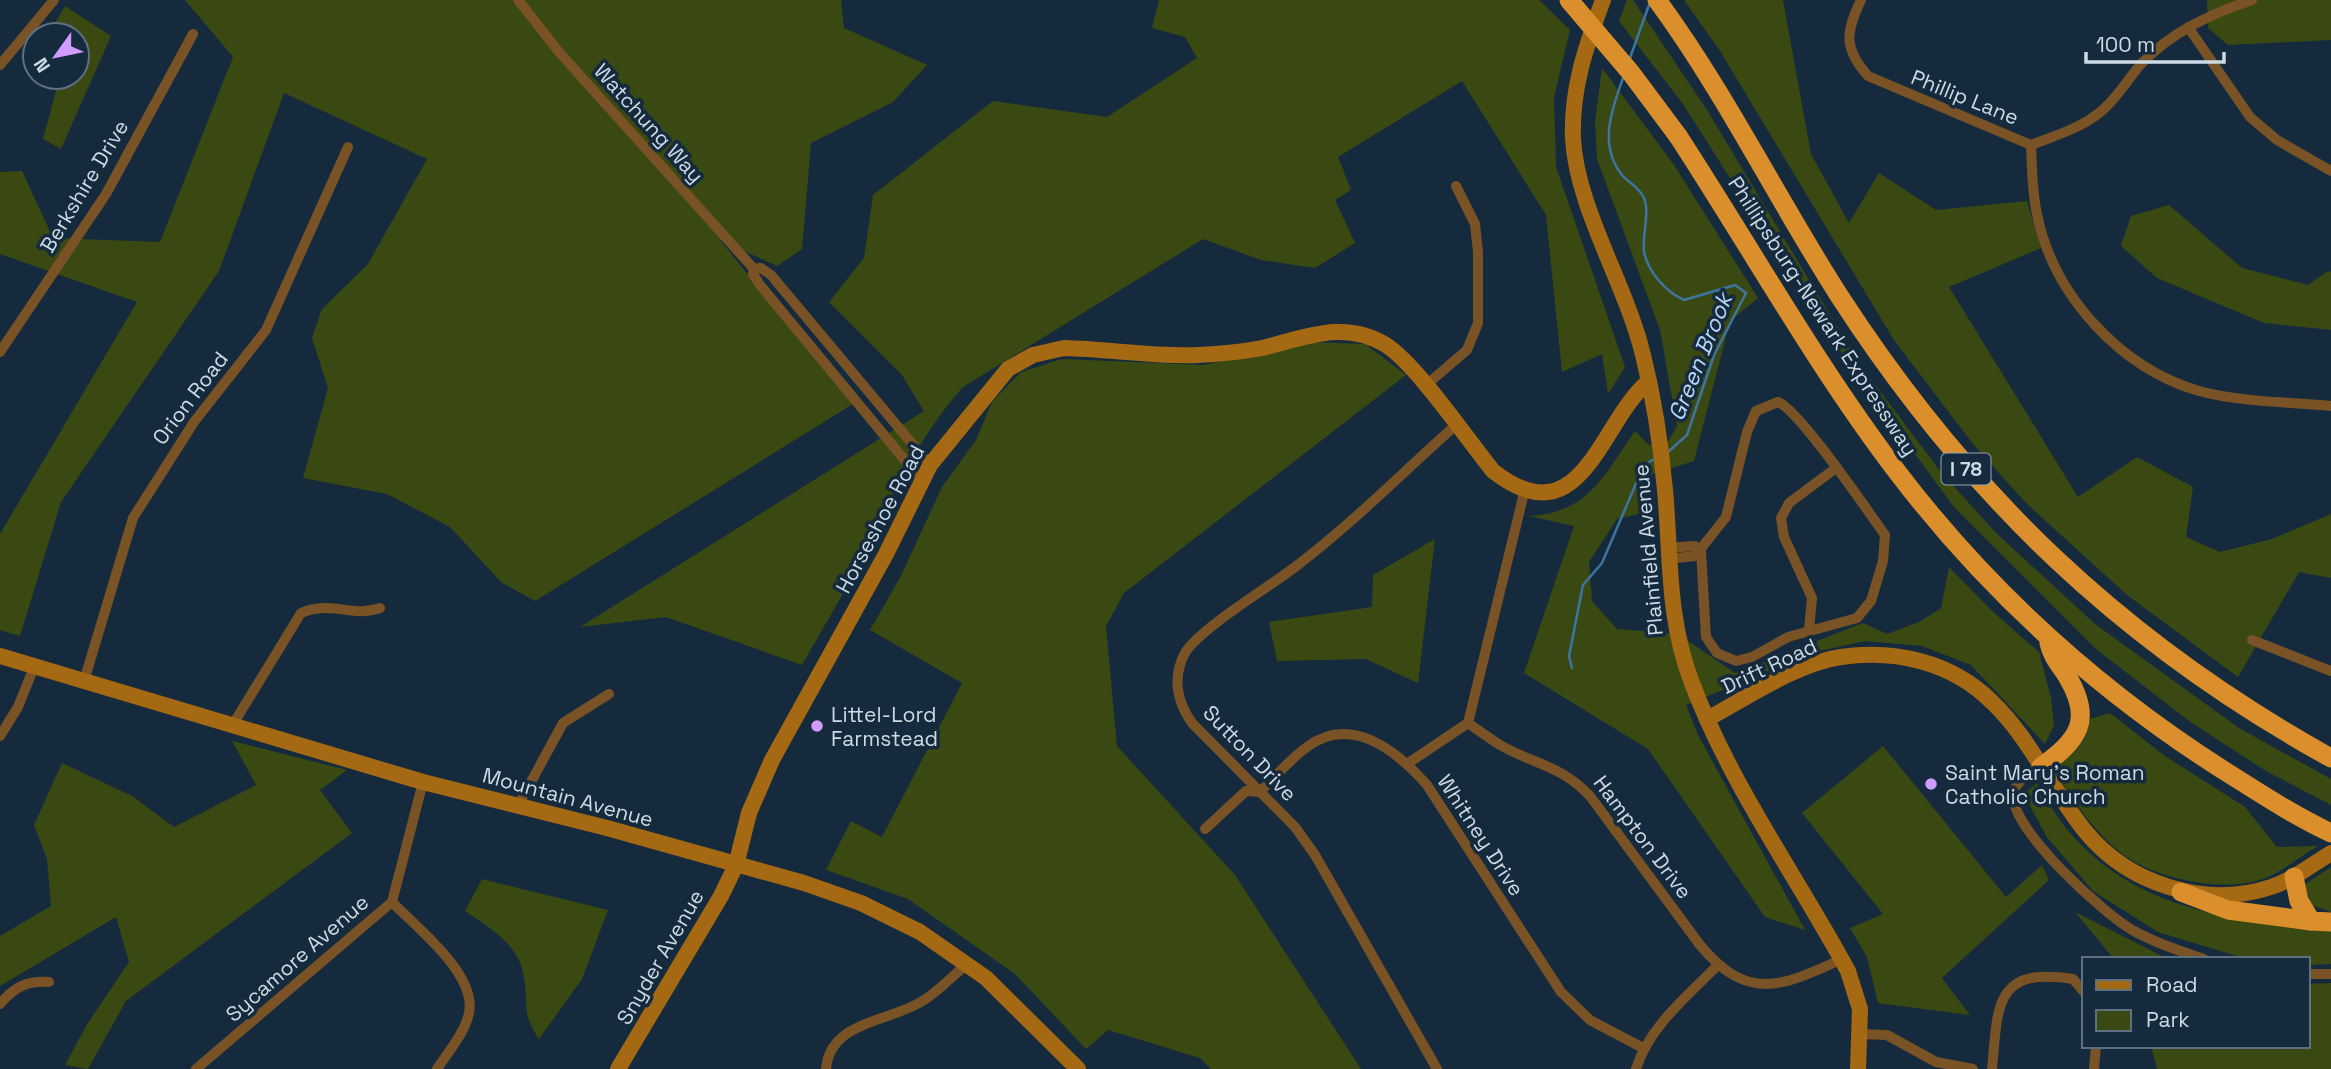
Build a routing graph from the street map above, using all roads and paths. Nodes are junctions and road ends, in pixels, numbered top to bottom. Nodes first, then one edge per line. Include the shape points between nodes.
1 (54, 0) edge
2 (518, 0) edge
3 (1569, 0) edge
4 (1603, 0) edge
5 (1657, 0) edge
6 (1861, 0) edge
7 (2252, 0) edge
8 (2188, 27) junction
9 (193, 34) dead end
10 (0, 65) edge
11 (2031, 145) junction
12 (348, 147) dead end
13 (2331, 171) edge
14 (1455, 186) dead end
15 (754, 269) junction
16 (0, 352) edge
17 (1649, 381) junction
18 (1424, 386) junction
19 (2331, 406) edge
20 (1456, 425) junction
21 (930, 465) junction
22 (1836, 468) junction
23 (922, 481) junction
24 (1525, 489) junction
25 (1701, 551) junction
26 (1668, 553) junction
27 (380, 608) dead end
28 (1809, 630) junction
29 (2048, 637) junction
30 (2252, 640) dead end
31 (0, 656) edge
32 (34, 667) junction
33 (2331, 671) edge
34 (84, 681) junction
35 (608, 694) dead end
36 (1707, 719) junction
37 (1468, 723) junction
38 (232, 726) junction
39 (0, 736) edge
40 (2331, 758) edge
41 (1407, 764) junction
42 (2041, 767) junction
43 (422, 782) junction
44 (1260, 792) junction
45 (519, 804) junction
46 (1205, 829) dead end
47 (2331, 833) edge
48 (2331, 853) edge
49 (736, 864) junction
50 (2294, 877) junction
51 (2181, 892) junction
52 (392, 902) junction
53 (2311, 920) junction
54 (2331, 922) edge
55 (2198, 957) edge
56 (1842, 960) junction
57 (966, 965) junction
58 (1718, 965) junction
59 (2310, 974) edge
60 (2331, 974) edge
61 (49, 982) dead end
62 (2082, 990) edge
63 (0, 1004) edge
64 (1860, 1034) junction
65 (1643, 1048) junction
66 (2096, 1048) edge
67 (196, 1069) edge
68 (437, 1069) edge
69 (618, 1069) edge
70 (826, 1069) edge
71 (1078, 1069) edge
72 (1437, 1069) edge
73 (1636, 1069) edge
74 (1858, 1069) edge
75 (1973, 1069) edge
76 (1992, 1069) edge
77 (2094, 1069) edge

1 - 10 street
2 - 15 street, Watchung Way
3 - 29 highway, Phillipsburg-Newark Expressway / I 78, bridge via 1678,135 1873,439 1952,539
4 - 17 main road, Plainfield Avenue via 1580,65 1575,154 1581,184 1634,324
5 - 40 highway, Phillipsburg-Newark Expressway / I 78 via 1712,78 1858,325 1974,478 2076,580 2153,643 2246,708
6 - 11 street, Phillip Lane via 1853,17 1850,45 1868,76
7 - 8 street, Phillip Lane
8 - 11 street, Phillip Lane via 2157,49 2096,115
8 - 13 street via 2250,117 2277,140
9 - 16 street, Berkshire Drive via 106,194
11 - 19 street via 2037,214 2058,271 2081,309 2131,358 2166,379 2201,391
12 - 34 street, Orion Road via 266,330 194,422 133,518
14 - 18 street via 1475,224 1478,323 1466,350
15 - 21 street, Watchung Way via 771,275
15 - 23 street, Watchung Way via 760,285
17 - 24 main road via 1631,399 1585,472 1560,487
17 - 26 main road, Plainfield Avenue via 1662,466
18 - 20 main road, Horseshoe Road
18 - 21 main road, Horseshoe Road via 1395,351 1351,332 1317,332 1250,350 1201,355 1074,348 1046,351 1020,361 999,378
20 - 24 main road, Horseshoe Road via 1493,471
20 - 44 street, Sutton Drive via 1302,563 1202,635 1185,653 1177,683 1185,713
21 - 23 main road, Horseshoe Road
22 - 25 street via 1785,405 1770,403 1756,411 1726,517
22 - 28 street via 1789,503 1781,518 1784,537 1812,598
22 - 28 street via 1885,535 1887,545 1866,610 1852,620
23 - 49 main road, Horseshoe Road via 887,554 772,760
24 - 37 street
25 - 26 street via 1695,546
25 - 28 street via 1706,637 1723,658 1735,662 1752,657
26 - 36 main road, Plainfield Avenue via 1679,648
27 - 38 street via 363,611 321,606 301,613
29 - 42 highway via 2052,655 2076,693 2081,717 2074,741
29 - 47 highway, Phillipsburg-Newark Expressway / I 78 via 2193,751
30 - 33 street
31 - 32 main road, Mountain Avenue
32 - 34 main road, Mountain Avenue
32 - 39 street
34 - 38 main road, Mountain Avenue
35 - 45 street via 563,723
36 - 42 main road, Drift Road via 1816,664 1838,657 1896,656 1936,666 1980,692 2014,727
36 - 56 main road, Plainfield Avenue via 1740,786
37 - 41 street
37 - 58 street, Hampton Drive via 1501,746 1576,780
38 - 43 main road, Mountain Avenue
41 - 44 street, Whitney Drive via 1362,736 1334,735 1307,746
41 - 65 street, Whitney Drive via 1436,799 1561,992 1598,1025
42 - 51 main road, Drift Road via 2085,831 2104,850 2123,865
42 - 55 street via 2018,784 2013,800 2045,850 2115,919 2163,945
43 - 45 main road, Mountain Avenue
43 - 52 street, Sycamore Avenue
44 - 46 street via 1246,791
44 - 72 street, Sutton Drive via 1315,855
45 - 49 main road, Mountain Avenue
48 - 50 main road, Drift Road
49 - 57 main road, Mountain Avenue via 861,903 920,932
49 - 69 main road, Snyder Avenue
50 - 51 main road, Drift Road via 2249,893
50 - 53 highway via 2299,901
51 - 53 highway via 2228,909
52 - 67 street, Sycamore Avenue
52 - 68 street via 461,974 469,993 465,1023
53 - 54 highway
56 - 58 street, Hampton Drive via 1778,985 1736,977
56 - 64 main road, Plainfield Avenue via 1857,995
57 - 70 street via 923,1001 896,1016 847,1032 833,1046
57 - 71 main road, Mountain Avenue via 986,978
58 - 65 street
59 - 60 street
61 - 63 street via 31,980
62 - 76 street via 2073,979 2039,976 2007,992 1998,1004
64 - 74 main road, Plainfield Avenue
64 - 75 street via 1891,1036 1936,1062
65 - 73 street
66 - 77 street

